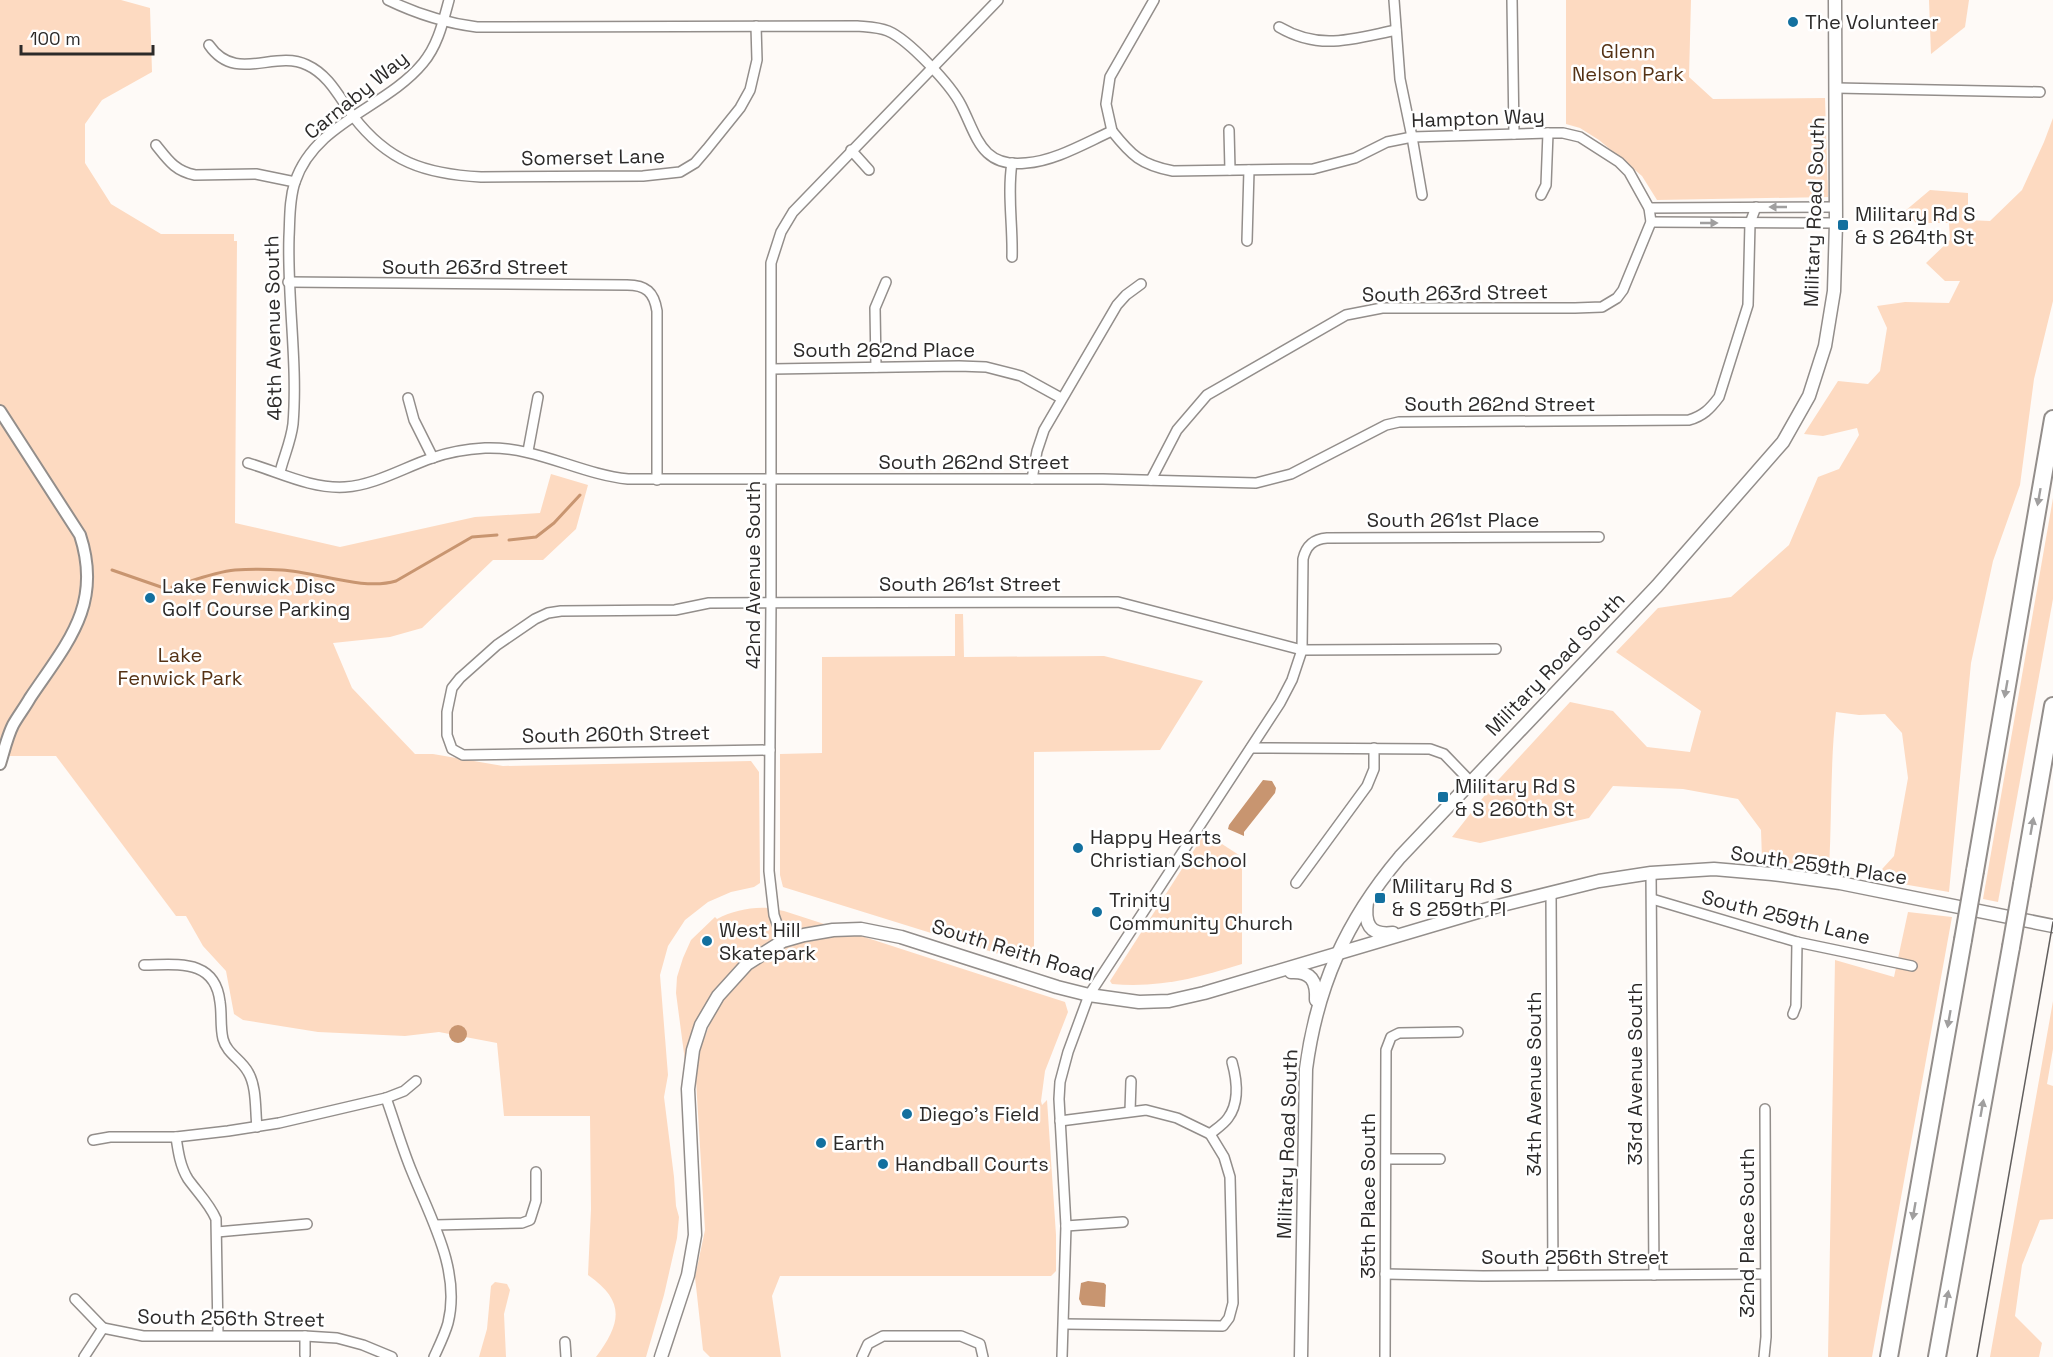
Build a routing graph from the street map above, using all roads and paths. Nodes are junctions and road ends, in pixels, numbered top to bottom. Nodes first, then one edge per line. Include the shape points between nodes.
1 (387, 0) edge
2 (449, 0) edge
3 (998, 0) edge
4 (1154, 0) edge
5 (1394, 0) edge
6 (1512, 0) edge
7 (1835, 0) edge
8 (443, 22) junction
9 (756, 26) junction
10 (1279, 27) dead end
11 (1396, 30) junction
12 (209, 45) dead end
13 (933, 69) junction
14 (1836, 88) junction
15 (2040, 92) dead end
16 (353, 116) junction
17 (1229, 130) dead end
18 (1112, 131) junction
19 (1548, 133) junction
20 (1514, 134) junction
21 (1412, 137) junction
22 (156, 145) dead end
23 (851, 150) junction
24 (1011, 163) junction
25 (869, 170) dead end
26 (1230, 170) junction
27 (1249, 170) junction
28 (295, 182) junction
29 (1422, 195) dead end
30 (1541, 195) dead end
31 (1756, 207) junction
32 (1836, 207) junction
33 (1649, 208) junction
34 (1651, 222) junction
35 (1750, 223) junction
36 (1836, 223) junction
37 (1247, 242) dead end
38 (1012, 257) dead end
39 (288, 282) junction
40 (886, 282) dead end
41 (1141, 284) dead end
42 (876, 367) junction
43 (772, 369) junction
44 (538, 397) dead end
45 (408, 398) dead end
46 (1061, 399) junction
47 (0, 411) edge
48 (2053, 419) edge
49 (528, 451) junction
50 (433, 458) junction
51 (248, 463) dead end
52 (280, 472) junction
53 (657, 480) junction
54 (771, 480) junction
55 (1032, 480) junction
56 (1151, 480) junction
57 (1599, 537) dead end
58 (771, 602) junction
59 (1496, 649) dead end
60 (1302, 650) junction
61 (2053, 706) edge
62 (1251, 748) junction
63 (1374, 748) junction
64 (770, 750) junction
65 (463, 755) joint
66 (0, 764) edge
67 (1470, 781) junction
68 (1651, 873) junction
69 (1296, 883) dead end
70 (1551, 893) junction
71 (1368, 897) junction
72 (1652, 899) junction
73 (2053, 926) edge
74 (1424, 928) junction
75 (783, 942) junction
76 (1797, 942) junction
77 (1336, 955) junction
78 (144, 965) dead end
79 (1912, 966) dead end
80 (1275, 972) junction
81 (1089, 995) junction
82 (1316, 1014) junction
83 (1793, 1014) dead end
84 (1458, 1032) dead end
85 (1232, 1062) dead end
86 (416, 1081) dead end
87 (1131, 1081) dead end
88 (386, 1098) junction
89 (1765, 1109) dead end
90 (1130, 1111) junction
91 (1060, 1121) junction
92 (257, 1127) junction
93 (1210, 1134) junction
94 (176, 1137) junction
95 (93, 1140) dead end
96 (1440, 1159) dead end
97 (1387, 1160) junction
98 (536, 1172) dead end
99 (1123, 1222) dead end
100 (307, 1224) dead end
101 (435, 1225) junction
102 (1066, 1226) junction
103 (217, 1232) junction
104 (1385, 1274) junction
105 (1764, 1274) junction
106 (1553, 1275) junction
107 (1654, 1275) junction
108 (75, 1299) dead end
109 (1064, 1324) junction
110 (103, 1328) junction
111 (219, 1335) junction
112 (305, 1336) junction
113 (565, 1341) dead end
114 (305, 1355) dead end
115 (84, 1357) edge
116 (392, 1357) edge
117 (434, 1357) edge
118 (566, 1357) edge
119 (661, 1357) edge
120 (862, 1357) edge
121 (983, 1357) edge
122 (1062, 1357) edge
123 (1301, 1357) edge
124 (1385, 1357) edge
125 (1764, 1357) edge
126 (1889, 1357) edge
127 (1936, 1357) edge

1 - 8 street
2 - 8 street, Carnaby Way
3 - 13 street, 42nd Avenue South
4 - 18 street via 1110,77 1106,104
5 - 11 street
6 - 20 street
7 - 14 main road, Military Road South
8 - 9 street via 477,27
8 - 16 street, Carnaby Way via 430,53 410,77
9 - 13 street via 876,28 898,37
9 - 16 street, Somerset Lane via 757,60 750,90 708,149 680,172 643,176 481,177 439,173 415,166 385,148
10 - 11 street via 1294,36 1324,42
11 - 21 street via 1401,89
12 - 16 street, Somerset Lane via 224,61 235,64 304,63 320,72
13 - 23 street, 42nd Avenue South
13 - 24 street via 957,98 982,148
14 - 15 street
14 - 32 main road, Military Road South
16 - 28 street, Carnaby Way via 313,151
17 - 26 street
18 - 24 street via 1041,160
18 - 26 street, Hampton Way via 1130,153 1154,168
19 - 20 street, Hampton Way
19 - 30 street via 1546,185
19 - 33 street, Hampton Way via 1580,137 1619,162
20 - 21 street, Hampton Way
21 - 27 street, Hampton Way via 1313,169
21 - 29 street
22 - 28 street via 172,165 186,173 256,174
23 - 25 street
23 - 43 street, 42nd Avenue South via 793,212 781,232 771,263
24 - 38 street
26 - 27 street, Hampton Way
27 - 37 street
28 - 39 street, 46th Avenue South
32 -> 31 street
31 - 33 street
31 - 35 street
32 - 36 main road, Military Road South
33 - 34 street, Hampton Way
34 -> 35 street
34 - 56 street, South 263rd Street via 1623,290 1602,307 1382,308 1346,315 1207,394 1177,430
35 - 36 street
35 - 56 street, South 262nd Street via 1748,305 1719,397 1700,417 1680,422 1399,422 1275,479 1256,483
36 - 67 main road, Military Road South via 1834,291 1825,346 1809,396 1783,442 1657,586
39 - 52 street, 46th Avenue South via 293,409 291,435
39 - 53 street, South 263rd Street via 636,285 647,289 655,299 658,328
40 - 42 street via 875,308
41 - 46 street via 1117,305
42 - 43 street, South 262nd Place
42 - 46 street, South 262nd Place via 986,368 1021,376
43 - 54 street, 42nd Avenue South
44 - 49 street
45 - 50 street
46 - 55 street via 1039,442
47 - 66 street via 80,535 88,571 84,608 69,641 14,723
48 -> 126 highway, bridge
49 - 50 street, South 262nd Street via 486,448
49 - 53 street, South 262nd Street via 606,477
50 - 52 street, South 262nd Street via 370,482 344,487 315,485
51 - 52 street, South 262nd Street
53 - 54 street, South 262nd Street
54 - 55 street, South 262nd Street
54 - 58 street, 42nd Avenue South
55 - 56 street, South 262nd Street
57 - 60 street, South 261st Place via 1316,540 1303,559
58 - 60 street, South 261st Street via 1118,602
58 - 64 street, 42nd Avenue South
58 - 65 street, South 261st Street via 709,603 675,610 548,613 497,645 460,678 450,693 447,728 452,748
59 - 60 street, South 261st Street
60 - 62 street via 1292,680
127 -> 61 highway, bridge
62 - 63 street
62 - 81 street
63 - 67 street via 1437,751
63 - 69 street via 1374,769 1367,786
64 - 65 street, South 260th Street
64 - 75 street, 42nd Avenue South via 769,871 774,915
67 - 71 main road, Military Road South
68 - 70 main road, South 259th Place
68 - 72 street, 33rd Avenue South
68 - 73 main road, South 259th Place via 1714,869 1772,873
70 - 74 main road, South 259th Place
70 - 106 street, 34th Avenue South
71 - 74 main road via 1366,919 1377,932
71 - 77 main road, Military Road South
72 - 76 street, South 259th Lane
72 - 107 street, 33rd Avenue South
74 - 77 main road, South 259th Place
75 - 81 main road, South Reith Road via 833,930 869,930
75 - 119 main road, South Reith Road via 747,964 718,996 701,1025 693,1050 688,1089 695,1235 688,1275
76 - 79 street, South 259th Lane
76 - 83 street
77 - 80 main road, South Reith Road
77 - 82 main road, Military Road South
78 - 92 street via 184,965 208,974 217,987 223,1039 246,1069 252,1085
80 - 81 main road, South Reith Road via 1169,1001 1139,1002
80 - 82 main road via 1302,972 1311,977
81 - 91 street via 1060,1082
82 - 123 main road, Military Road South via 1304,1088
84 - 97 street, 35th Place South via 1410,1032 1391,1037 1386,1050
85 - 93 street via 1235,1105 1228,1119
86 - 88 street
87 - 90 street
88 - 92 street
88 - 101 street via 408,1164
89 - 105 street, 32nd Place South
90 - 91 street
90 - 93 street via 1163,1113
91 - 102 street
92 - 94 street
93 - 109 street via 1224,1157 1230,1178 1233,1303 1223,1326
94 - 95 street
94 - 103 street via 187,1177 210,1207
96 - 97 street
97 - 104 street, 35th Place South
98 - 101 street via 536,1201 530,1220
99 - 102 street
100 - 103 street
101 - 117 street via 450,1279 451,1304
102 - 109 street
103 - 111 street
104 - 106 street, South 256th Street
104 - 124 street, 35th Place South
105 - 107 street, South 256th Street
105 - 125 street, 32nd Place South
106 - 107 street, South 256th Street
108 - 110 street
109 - 122 street
110 - 111 street, South 256th Street via 143,1336
110 - 115 street
111 - 112 street, South 256th Street
112 - 114 street
112 - 116 street, South 256th Street via 363,1345
113 - 118 street
120 - 121 street via 868,1344 883,1336 961,1336 980,1344

